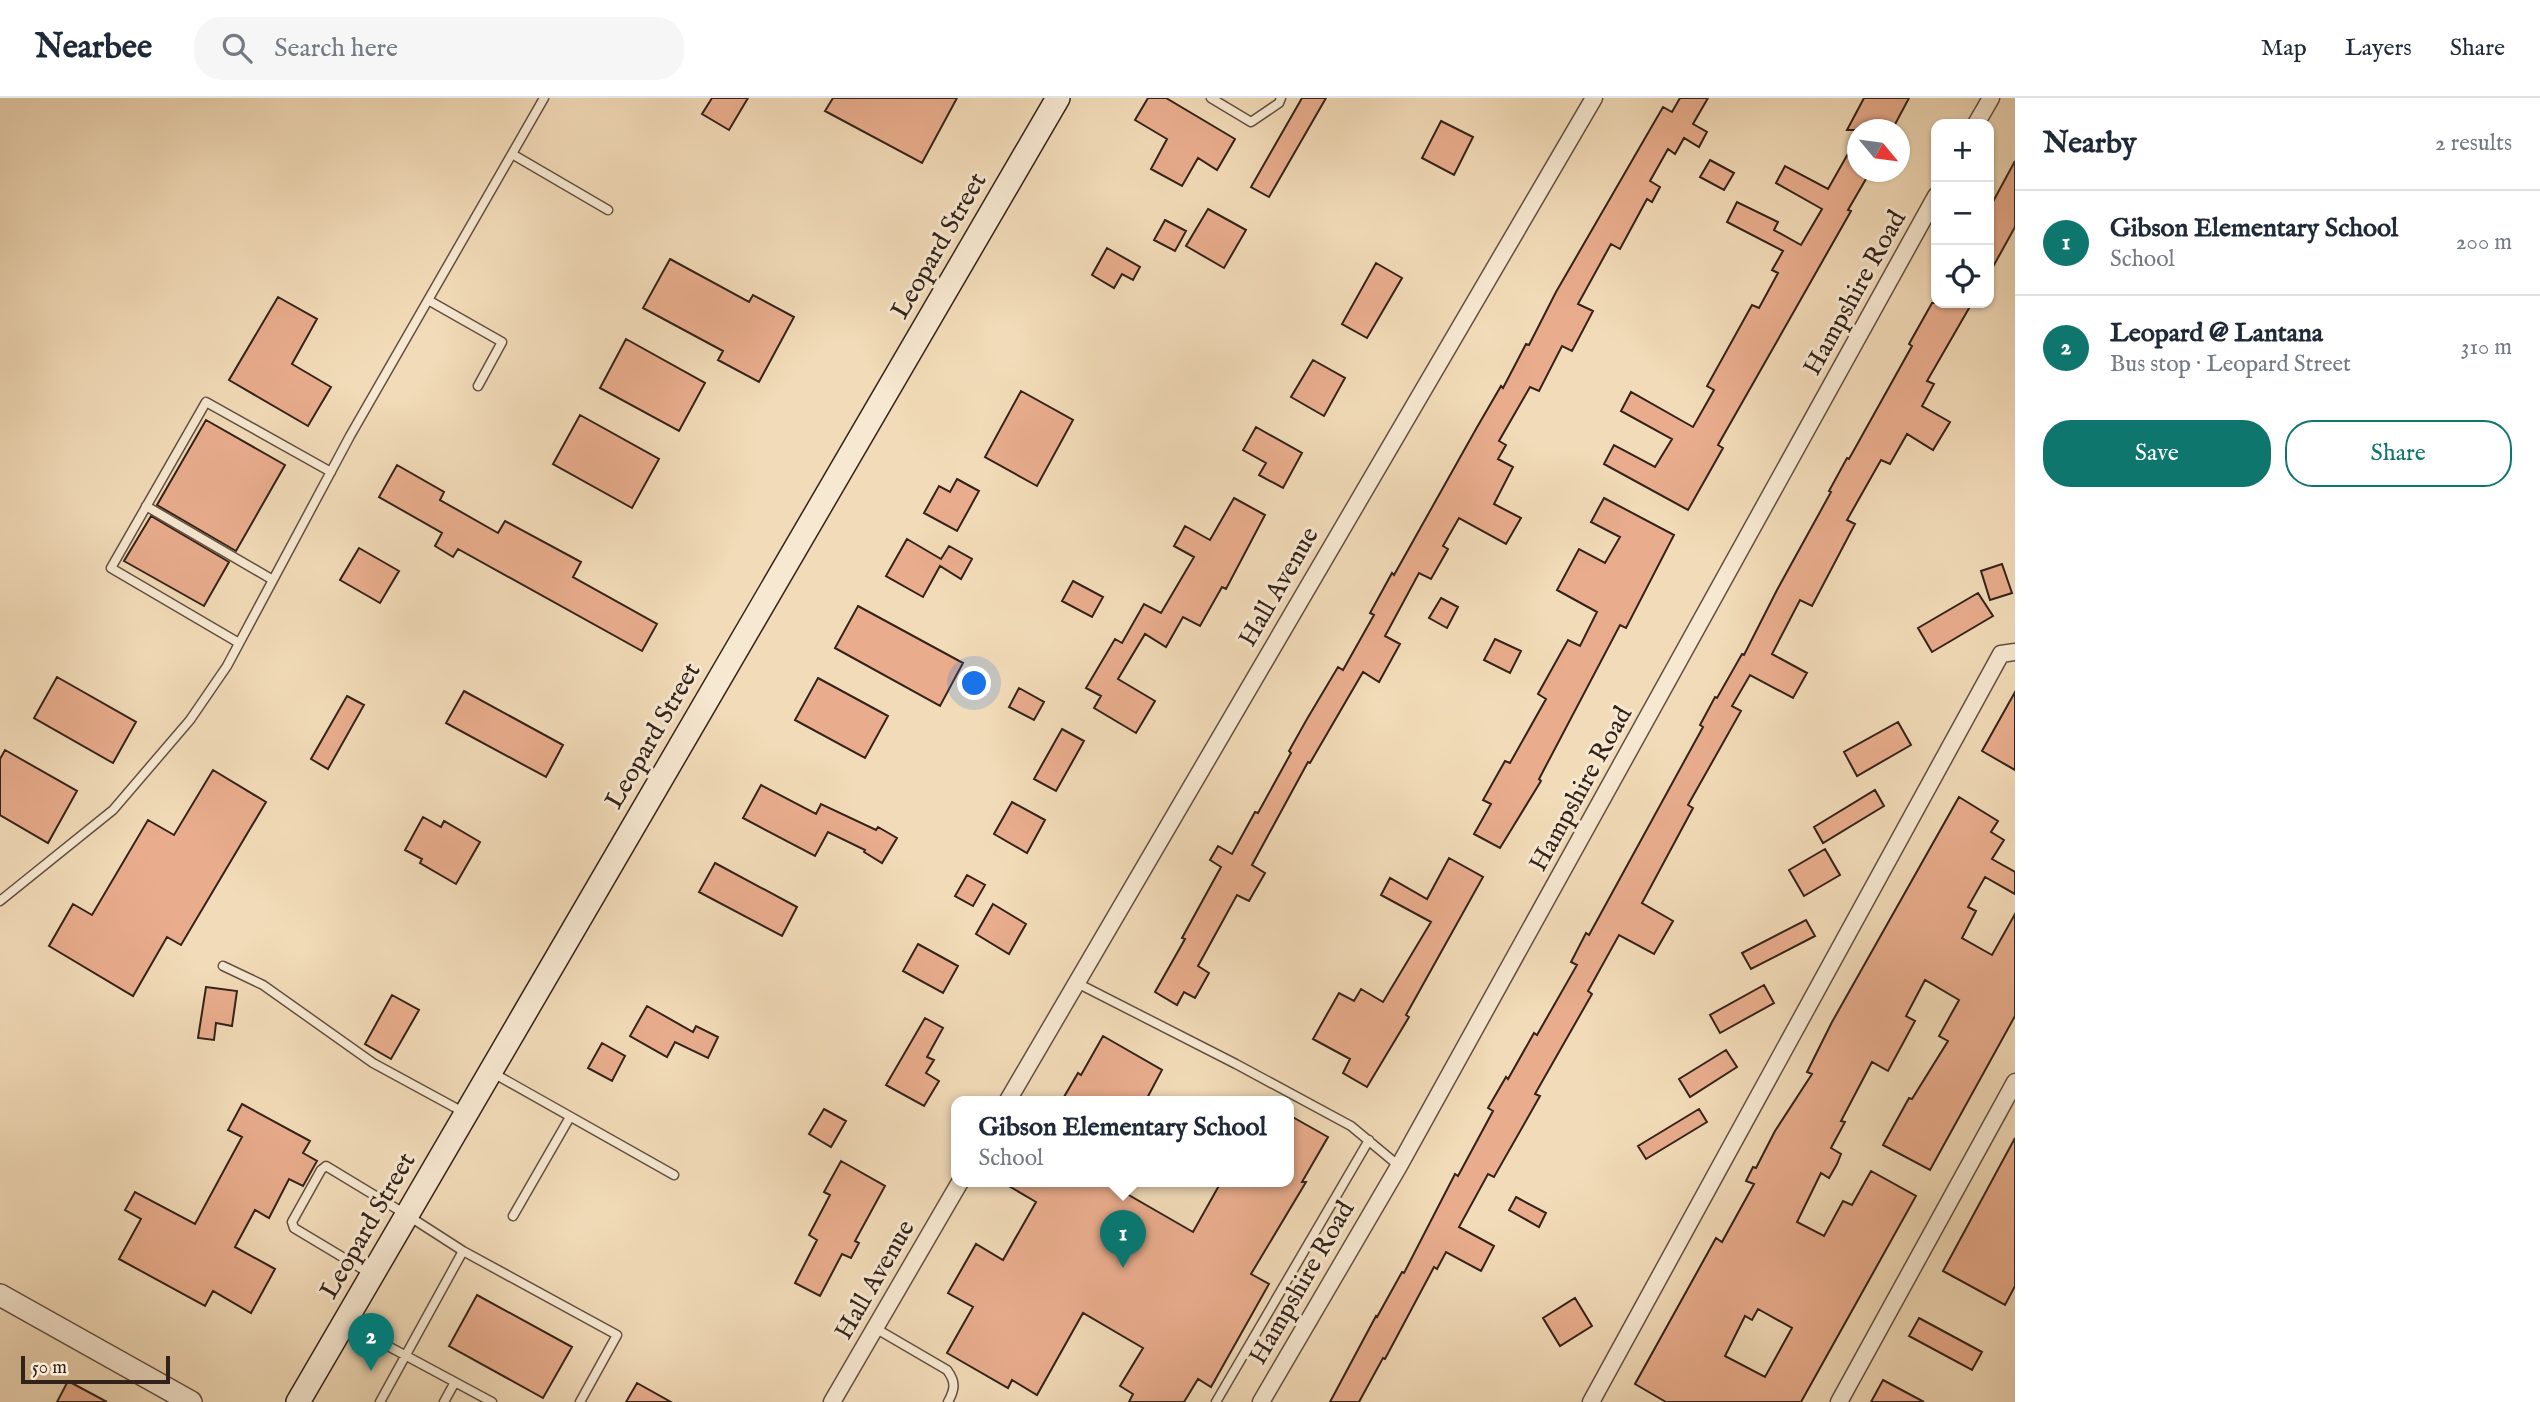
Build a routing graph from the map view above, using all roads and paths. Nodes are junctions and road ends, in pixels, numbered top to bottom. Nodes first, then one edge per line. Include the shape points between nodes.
1 (544, 98) edge
2 (1058, 98) edge
3 (1211, 98) edge
4 (1282, 98) edge
5 (1594, 98) edge
6 (1991, 98) edge
7 (1979, 119) edge
8 (512, 154) junction
9 (1931, 206) edge
10 (608, 210) dead end
11 (428, 300) junction
12 (478, 386) dead end
13 (331, 472) junction
14 (146, 506) junction
15 (273, 580) junction
16 (239, 643) junction
17 (2015, 652) edge
18 (0, 901) edge
19 (223, 966) dead end
20 (1076, 983) junction
21 (490, 1071) junction
22 (2015, 1082) edge
23 (1010, 1096) edge
24 (466, 1113) junction
25 (570, 1116) junction
26 (1369, 1140) junction
27 (1399, 1166) junction
28 (674, 1175) dead end
29 (957, 1187) edge
30 (407, 1214) junction
31 (513, 1216) dead end
32 (463, 1251) junction
33 (372, 1274) junction
34 (0, 1295) edge
35 (344, 1323) junction
36 (875, 1328) junction
37 (406, 1356) junction
38 (455, 1382) junction
39 (480, 1399) edge
40 (191, 1402) edge
41 (298, 1402) edge
42 (380, 1402) edge
43 (444, 1402) edge
44 (492, 1402) edge
45 (580, 1402) edge
46 (832, 1402) edge
47 (948, 1402) edge
48 (1216, 1402) edge
49 (1261, 1402) edge
50 (1591, 1402) edge
51 (1839, 1402) edge

1 - 8 lane
2 - 21 main road, Leopard Street
3 - 4 lane via 1251,122
5 - 20 street, Hall Avenue
6 - 7 street
8 - 10 lane
8 - 11 lane
9 - 27 street, Hampshire Road
11 - 12 lane via 502,342
11 - 13 lane
13 - 14 lane via 206,402
13 - 15 lane
14 - 15 lane
14 - 16 lane via 111,568
15 - 16 lane
16 - 18 lane via 190,720 113,810
17 - 50 street via 2001,654
19 - 24 lane via 263,985 373,1063
20 - 23 street, Hall Avenue
20 - 26 lane via 1352,1126
21 - 24 main road, Leopard Street
21 - 25 lane
22 - 51 street
24 - 30 main road, Leopard Street
25 - 28 lane
25 - 31 lane
26 - 27 lane
26 - 48 lane
27 - 49 street, Hampshire Road
29 - 36 street, Hall Avenue
30 - 32 lane
30 - 33 main road, Leopard Street
30 - 33 lane via 326,1166 321,1170 292,1222 294,1228
32 - 37 lane
32 - 45 lane via 617,1335
33 - 35 main road, Leopard Street
34 - 40 street
35 - 37 lane
35 - 41 main road, Leopard Street
36 - 46 street, Hall Avenue
36 - 47 lane via 947,1370 954,1379
37 - 38 lane
37 - 42 lane
38 - 39 lane
38 - 43 lane
39 - 44 lane

